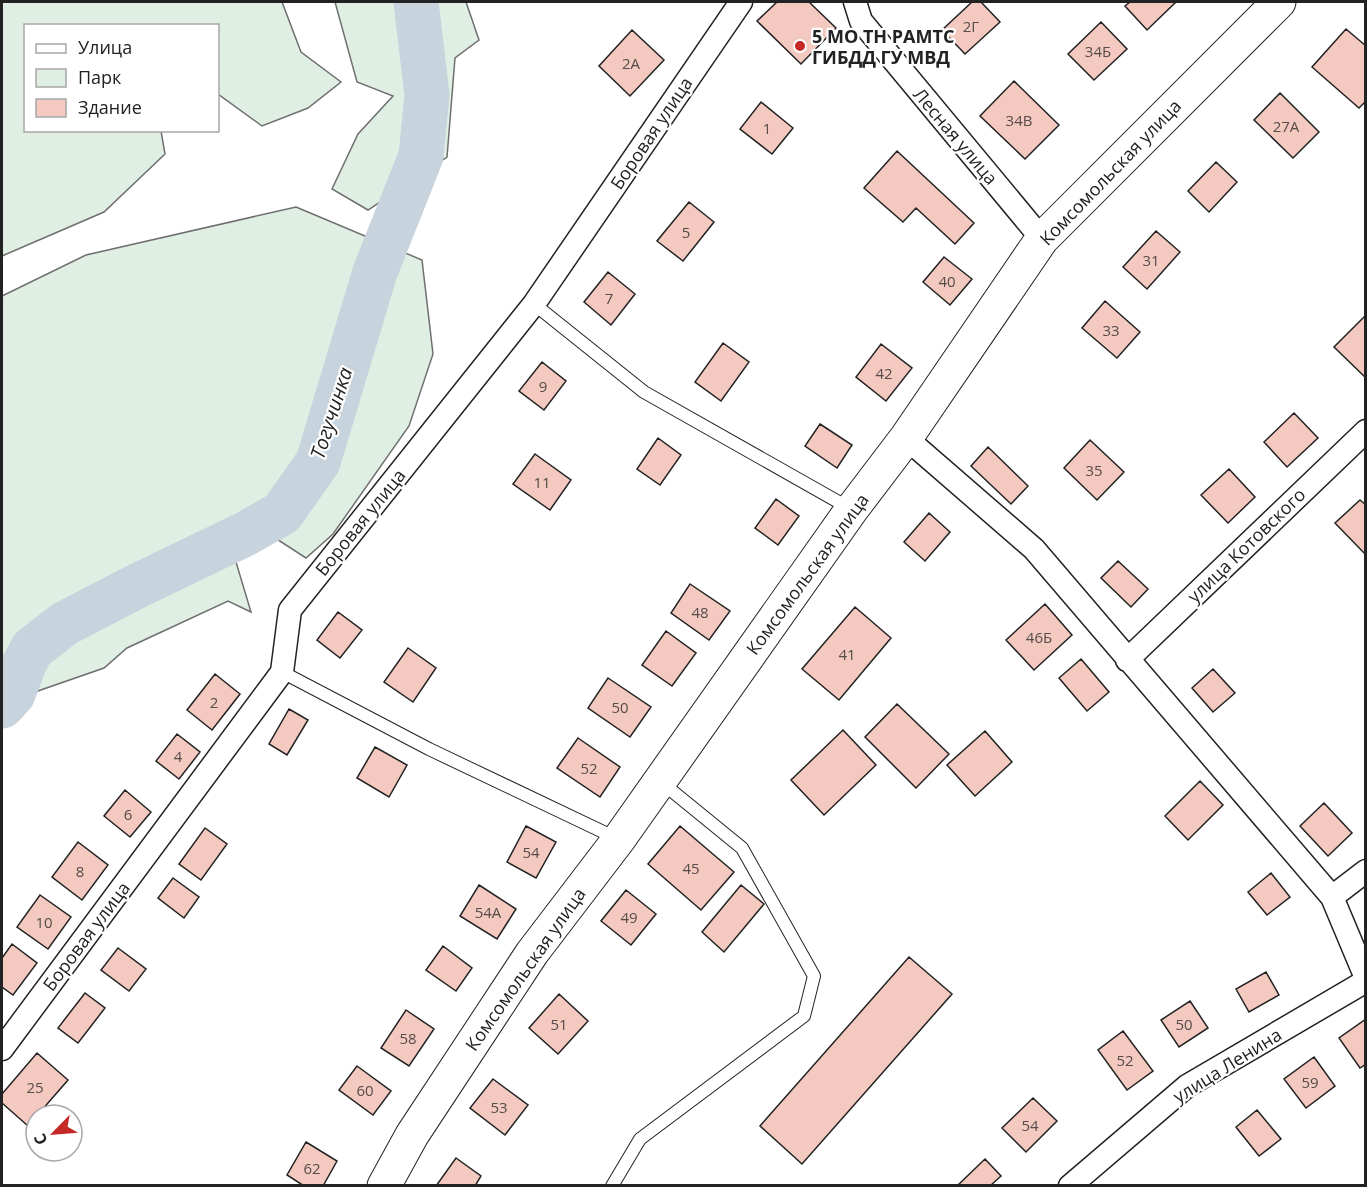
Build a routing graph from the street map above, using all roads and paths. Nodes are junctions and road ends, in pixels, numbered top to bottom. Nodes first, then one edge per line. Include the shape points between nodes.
1 (741, 2) edge
2 (855, 2) edge
3 (1279, 2) edge
4 (1042, 239) junction
5 (534, 304) junction
6 (1365, 431) edge
7 (906, 438) junction
8 (852, 509) junction
9 (1127, 660) junction
10 (282, 672) junction
11 (660, 781) junction
12 (619, 839) junction
13 (1365, 871) edge
14 (1332, 897) junction
15 (1365, 979) edge
16 (2, 1049) edge
17 (384, 1185) edge
18 (612, 1185) edge
19 (1070, 1185) edge

1 - 5 street, Боровая улица
2 - 4 street, Лесная улица via 861,21
3 - 4 main road, Комсомольская улица
4 - 7 main road, Комсомольская улица
5 - 8 lane via 644,392
5 - 10 street, Боровая улица via 290,610
6 - 9 street, улица Котовского
7 - 8 main road, Комсомольская улица
7 - 9 street via 1034,549
8 - 11 main road, Комсомольская улица
9 - 14 street
10 - 12 lane via 429,749
10 - 16 street, Боровая улица
11 - 12 main road, Комсомольская улица
11 - 18 lane via 742,848 814,976 804,1016 640,1140
12 - 17 main road, Комсомольская улица via 532,953 412,1134
13 - 14 street
14 - 15 street
15 - 19 street, улица Ленина via 1187,1086

